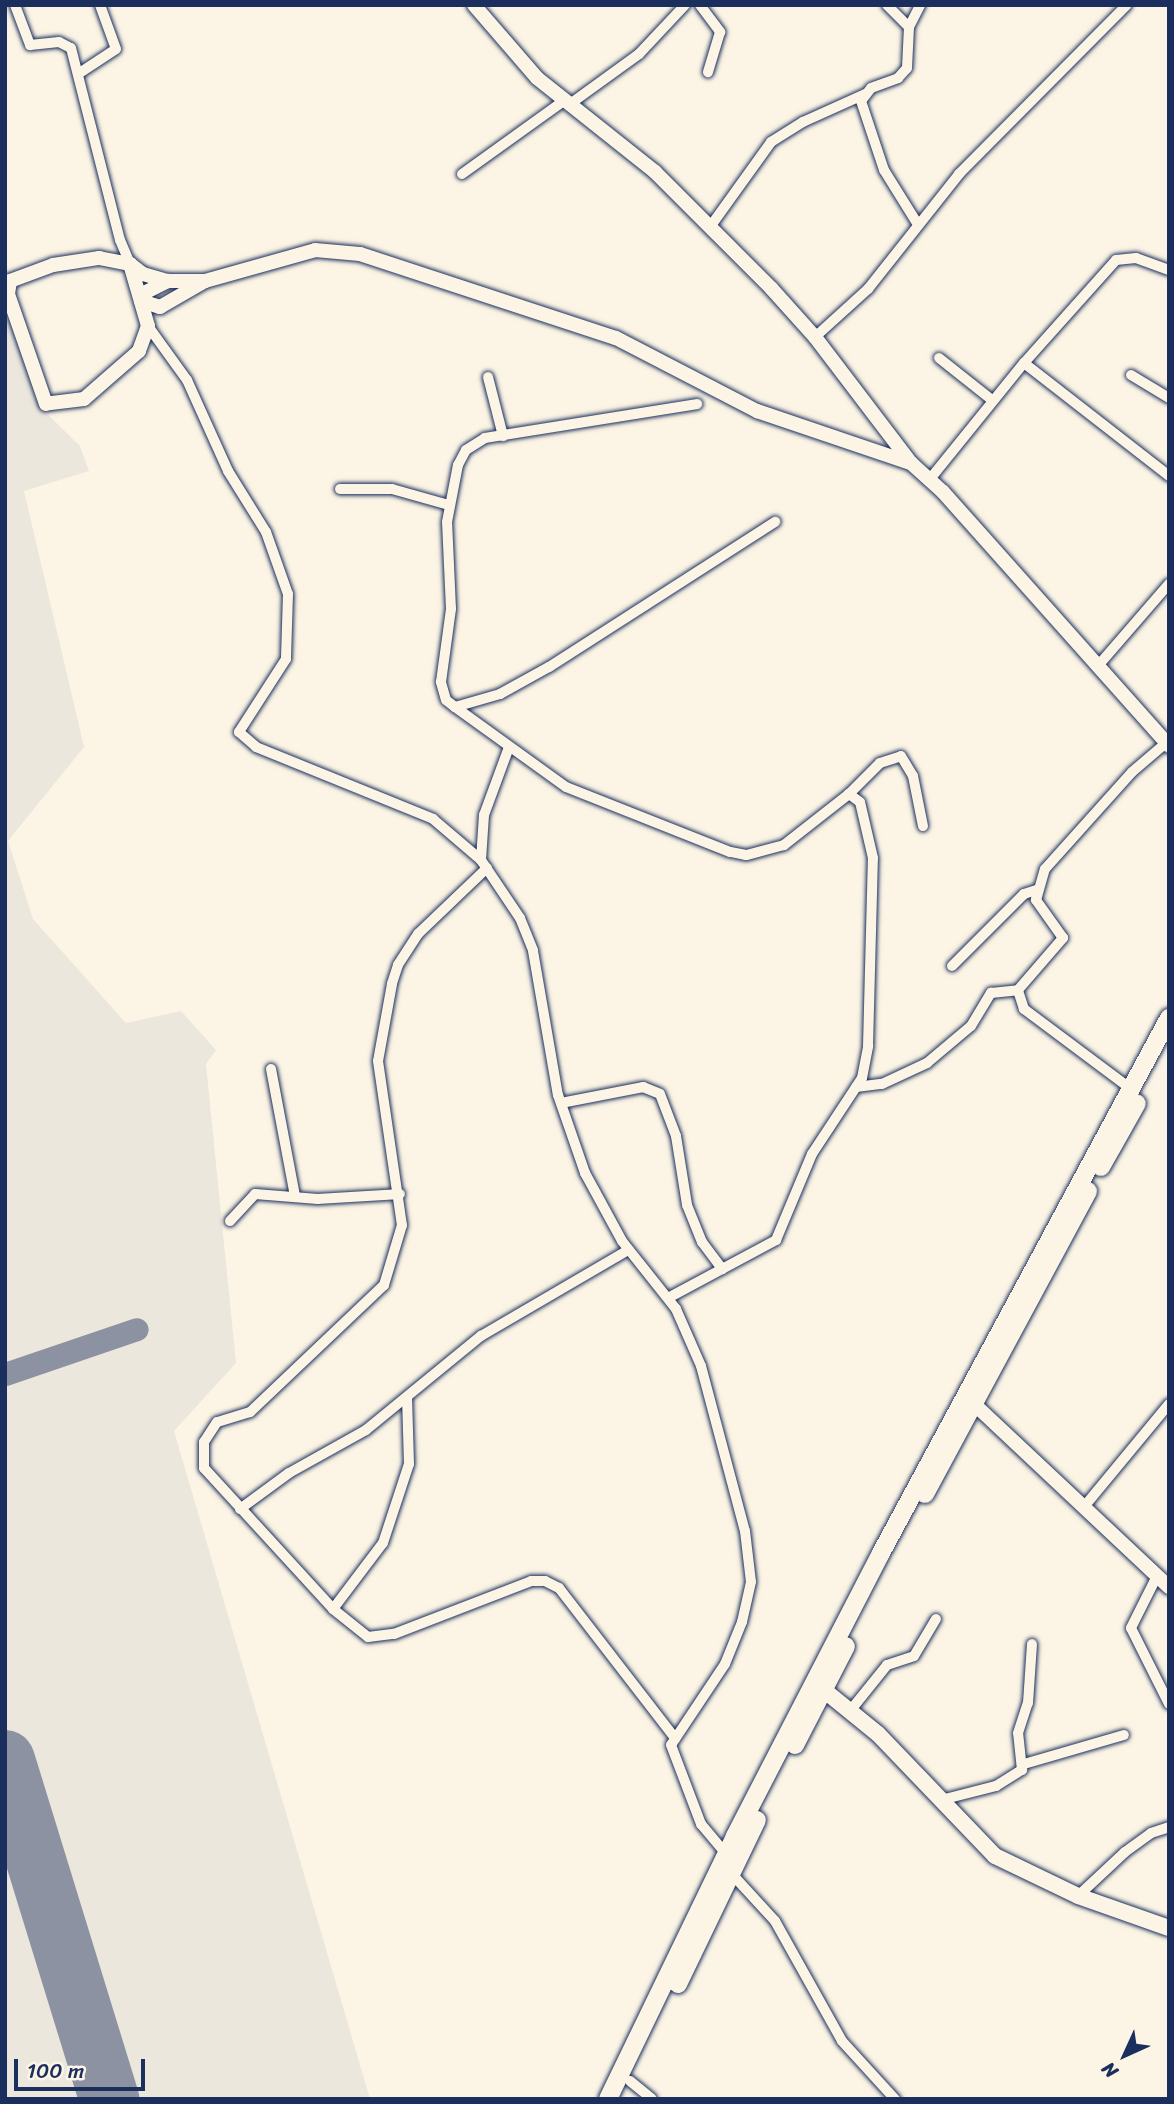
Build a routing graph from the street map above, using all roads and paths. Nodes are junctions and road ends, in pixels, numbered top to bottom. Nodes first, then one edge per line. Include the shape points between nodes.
1 (15, 5) edge
2 (100, 5) edge
3 (474, 5) edge
4 (685, 5) edge
5 (700, 5) edge
6 (887, 5) edge
7 (920, 5) edge
8 (1127, 5) edge
9 (909, 27) junction
10 (708, 72) dead end
11 (78, 74) junction
12 (865, 94) junction
13 (568, 102) junction
14 (462, 174) dead end
15 (917, 223) junction
16 (710, 227) junction
17 (130, 264) junction
18 (1169, 270) edge
19 (168, 281) junction
20 (205, 281) junction
21 (141, 301) junction
22 (176, 301) junction
23 (148, 326) junction
24 (815, 337) junction
25 (939, 358) dead end
26 (1024, 363) junction
27 (1131, 375) dead end
28 (488, 377) dead end
29 (1169, 398) edge
30 (992, 400) junction
31 (697, 404) dead end
32 (503, 436) junction
33 (911, 463) junction
34 (1169, 476) edge
35 (930, 479) junction
36 (340, 489) dead end
37 (449, 505) junction
38 (775, 522) dead end
39 (1169, 584) edge
40 (1097, 667) junction
41 (455, 708) junction
42 (1168, 745) edge
43 (509, 747) junction
44 (849, 794) junction
45 (923, 825) dead end
46 (484, 864) junction
47 (1036, 890) junction
48 (952, 966) dead end
49 (1018, 990) junction
50 (1169, 1018) edge
51 (1169, 1044) edge
52 (271, 1069) dead end
53 (856, 1087) junction
54 (1130, 1089) junction
55 (561, 1103) junction
56 (400, 1194) junction
57 (295, 1196) junction
58 (230, 1221) dead end
59 (628, 1250) junction
60 (722, 1269) junction
61 (668, 1298) junction
62 (407, 1397) junction
63 (973, 1403) junction
64 (1169, 1404) edge
65 (1083, 1507) junction
66 (240, 1509) junction
67 (1156, 1578) junction
68 (1169, 1587) edge
69 (333, 1609) junction
70 (936, 1619) dead end
71 (1031, 1644) dead end
72 (819, 1686) junction
73 (1169, 1704) edge
74 (850, 1711) junction
75 (1124, 1735) dead end
76 (675, 1738) junction
77 (1024, 1764) junction
78 (941, 1800) junction
79 (1169, 1827) edge
80 (726, 1854) junction
81 (731, 1873) junction
82 (1078, 1896) junction
83 (1169, 1928) edge
84 (630, 2081) junction
85 (608, 2099) edge
86 (621, 2099) edge
87 (652, 2099) edge
88 (895, 2099) edge

1 - 11 street via 30,45 66,43
2 - 11 street via 116,49
3 - 13 street via 537,78
4 - 13 street via 639,54
5 - 10 street via 720,32
6 - 9 street
7 - 9 street
8 - 15 street
9 - 12 street via 907,68 898,78
11 - 17 street
12 - 15 street via 861,109 870,139
12 - 16 street via 771,142
13 - 14 street
13 - 16 street via 655,172
15 - 24 street via 868,289
16 - 24 street
17 - 19 street
17 - 21 street
17 - 23 street via 99,258 68,262 10,281 8,294 40,398 46,404 59,403 94,392 139,351
18 - 26 street via 1136,258 1116,260
19 - 20 street
19 - 21 street via 146,292
20 - 22 street
20 - 33 street via 315,250 360,254 616,338 757,411
21 - 22 street via 152,307
21 - 23 street
22 - 23 street
23 - 46 street via 187,380 228,471 271,543 288,594 286,659 239,733 256,747 433,819
24 - 33 street
25 - 30 street
26 - 30 street
26 - 34 street
27 - 29 street
28 - 32 street
30 - 35 street
31 - 32 street
32 - 37 street via 475,440 466,450 457,465
33 - 35 street
35 - 40 street
36 - 37 street via 404,491
37 - 41 street via 450,609 441,682
38 - 41 street via 549,667 500,694
39 - 40 street
40 - 42 street
41 - 43 street
42 - 47 street via 1132,772 1062,847
43 - 44 street via 581,795 746,855 784,845
43 - 46 street via 484,815
44 - 45 street via 880,763 901,756 913,776
44 - 53 street via 860,802 873,858 869,1046
46 - 55 street via 520,918 533,951
46 - 56 street via 418,934 392,984 378,1061
47 - 48 street via 1024,894
47 - 49 street via 1040,909 1063,938
49 - 53 street via 991,993 971,1026 927,1063 881,1084
49 - 54 street via 1024,1009
50 - 54 main road
51 - 63 main road
52 - 57 street
53 - 60 street via 812,1154 776,1240
54 - 72 main road via 1016,1296
55 - 59 street via 585,1173
55 - 60 street via 643,1087 660,1094 676,1136 687,1205 702,1242
56 - 57 street
56 - 66 street via 402,1225 384,1284 250,1412 217,1422 204,1442 204,1468
57 - 58 street via 255,1194
59 - 61 street
59 - 62 street via 481,1336
60 - 61 street
61 - 76 street via 701,1366 745,1531 751,1582 742,1622 725,1664
62 - 66 street via 366,1430 289,1473
62 - 69 street via 409,1464 383,1543
63 - 65 street
63 - 72 main road
64 - 65 street
65 - 67 street
66 - 69 street
67 - 68 street
67 - 73 street via 1131,1628
69 - 76 street via 354,1629 374,1638 531,1581 545,1581 574,1604
70 - 74 street via 914,1656 887,1665
71 - 77 street via 1028,1703 1018,1734
72 - 74 main road
72 - 80 main road
72 - 81 main road
74 - 78 main road
75 - 77 street
76 - 80 street via 673,1756 701,1824
77 - 78 street via 1017,1775 996,1786
78 - 82 main road via 995,1856
79 - 82 street via 1151,1833 1125,1852
80 - 85 main road
81 - 84 main road
81 - 88 street via 775,1921 842,2041
82 - 83 main road
84 - 86 main road
84 - 87 street

